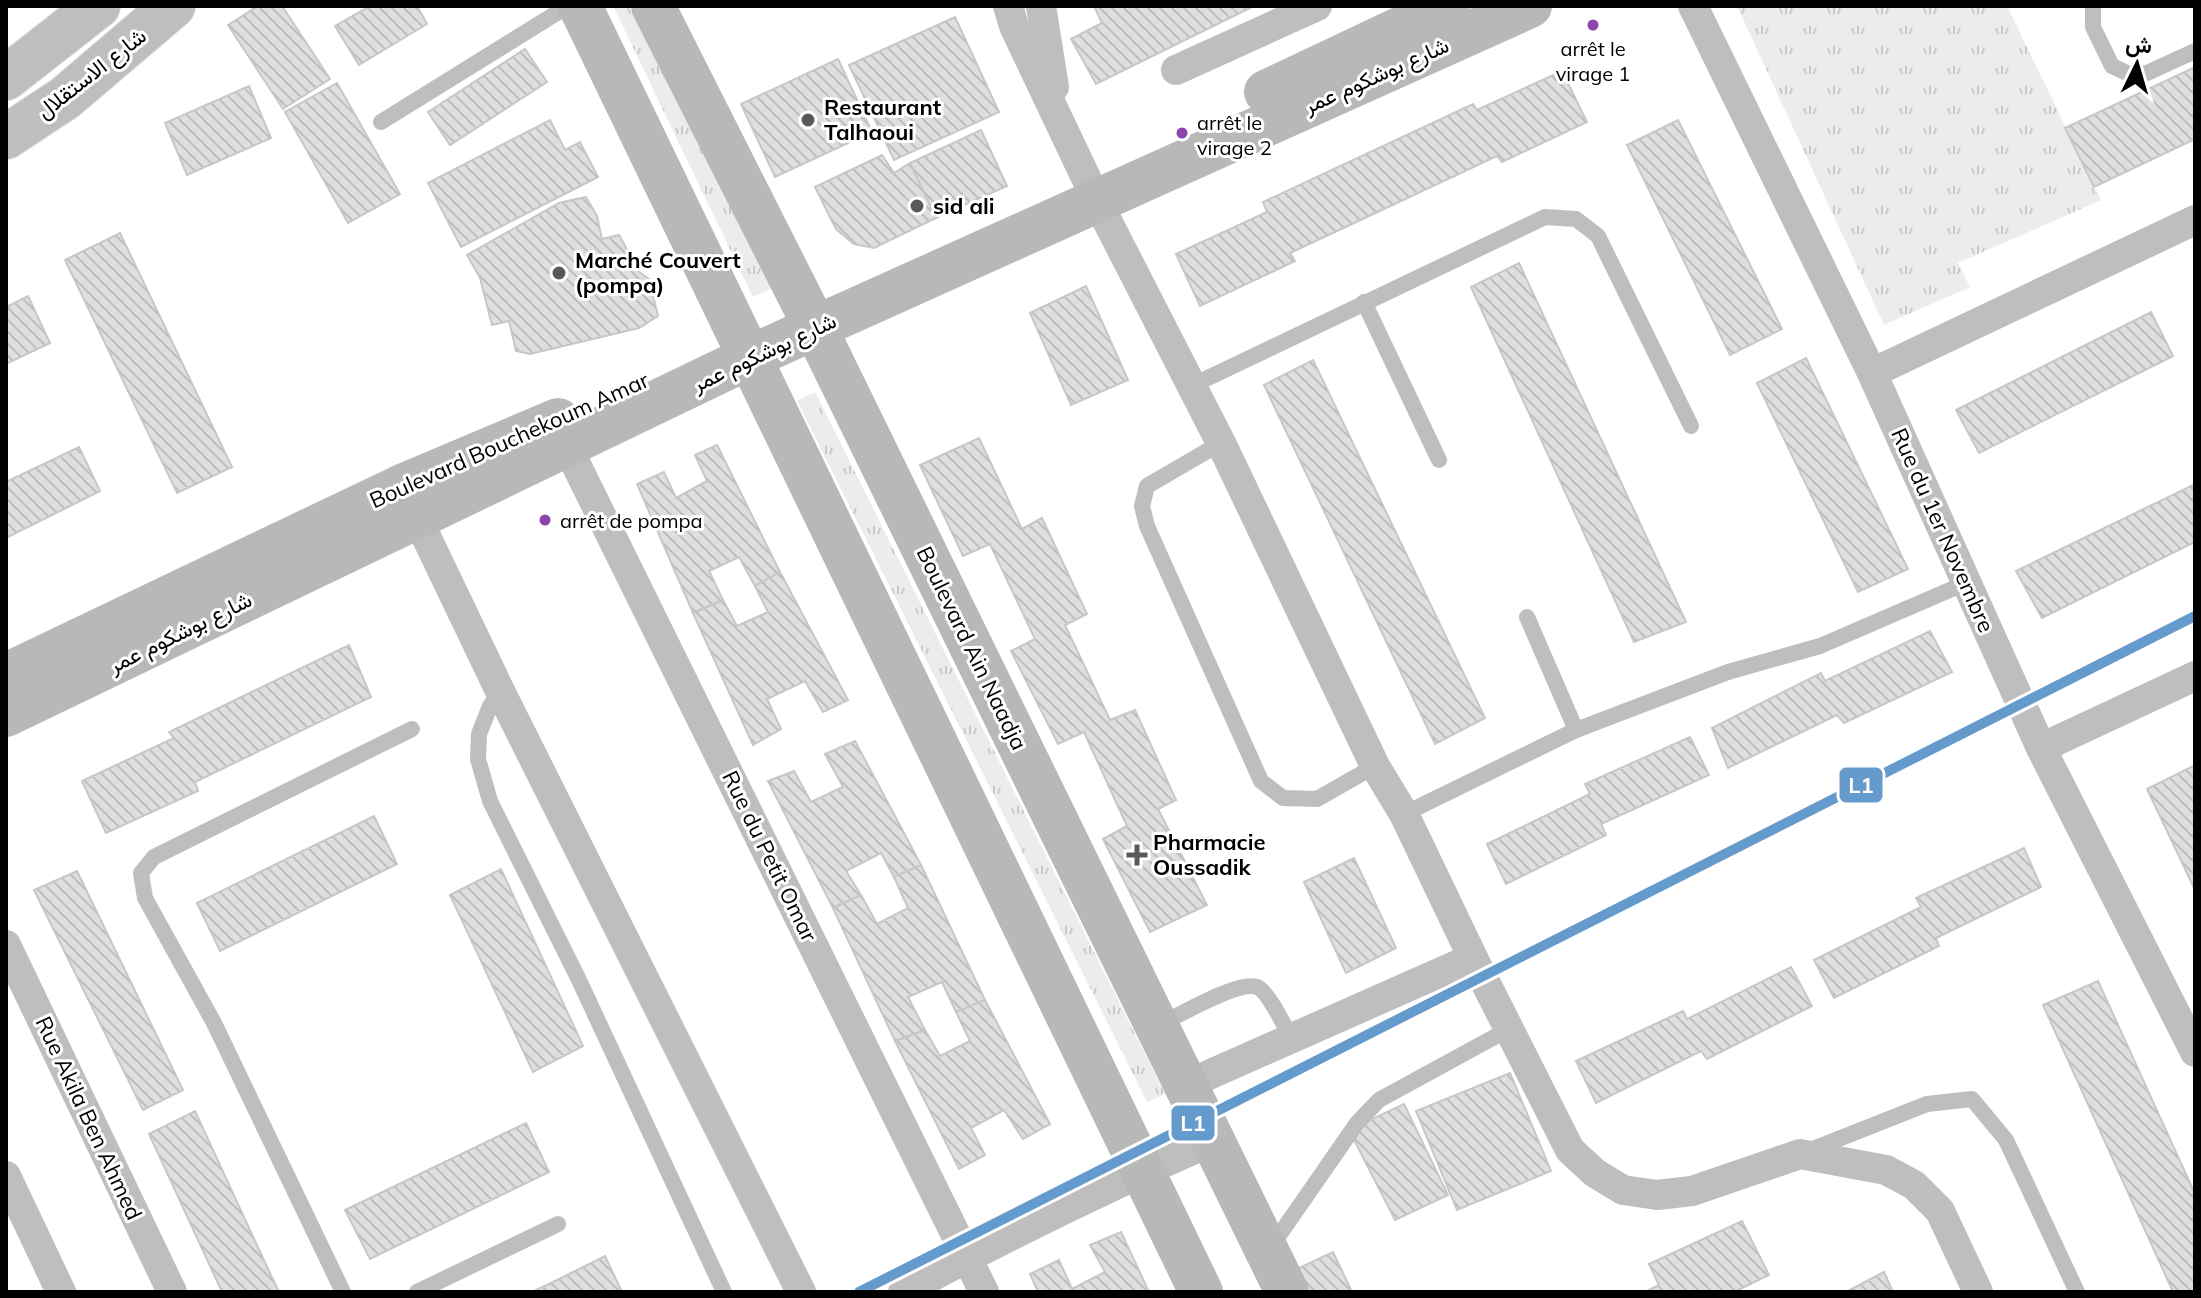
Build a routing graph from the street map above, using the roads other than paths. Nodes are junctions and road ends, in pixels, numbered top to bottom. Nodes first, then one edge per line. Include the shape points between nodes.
1 (98, 6) edge
2 (173, 6) edge
3 (568, 6) edge
4 (580, 6) edge
5 (653, 6) edge
6 (1008, 6) edge
7 (1041, 6) edge
8 (1317, 6) edge
9 (1448, 6) edge
10 (1530, 6) edge
11 (1693, 6) edge
12 (2093, 6) edge
13 (2195, 51) edge
14 (1176, 70) dead end
15 (6, 78) edge
16 (381, 122) dead end
17 (1059, 122) junction
18 (6, 137) edge
19 (1091, 189) junction
20 (2195, 220) edge
21 (1364, 302) junction
22 (810, 316) junction
23 (744, 346) junction
24 (1872, 373) junction
25 (1191, 386) junction
26 (1691, 426) dead end
27 (561, 434) junction
28 (1221, 443) junction
29 (1439, 460) dead end
30 (410, 502) junction
31 (1966, 583) junction
32 (1527, 617) dead end
33 (6, 675) edge
34 (2195, 676) edge
35 (501, 693) junction
36 (6, 715) edge
37 (412, 729) dead end
38 (1576, 730) junction
39 (2041, 748) junction
40 (1375, 766) junction
41 (1404, 814) junction
42 (6, 945) edge
43 (1473, 958) junction
44 (1157, 1026) junction
45 (1509, 1029) junction
46 (1291, 1038) junction
47 (2195, 1052) edge
48 (1186, 1085) junction
49 (1215, 1140) junction
50 (1800, 1154) junction
51 (1144, 1171) junction
52 (6, 1176) edge
53 (558, 1224) dead end
54 (1268, 1252) junction
55 (967, 1257) junction
56 (61, 1292) edge
57 (172, 1292) edge
58 (343, 1292) edge
59 (417, 1292) edge
60 (724, 1292) edge
61 (801, 1292) edge
62 (903, 1292) edge
63 (984, 1292) edge
64 (1201, 1292) edge
65 (1287, 1292) edge
66 (1978, 1292) edge
67 (2077, 1292) edge

1 - 15 main road
2 - 18 main road, شارع الاستقلال via 65,98
3 - 16 lane
4 - 23 street
5 - 22 street, Boulevard Ain Naadja
6 - 17 street
7 - 17 street
8 - 14 street
9 - 19 street
10 - 19 street, شارع بوشكوم عمر
11 - 24 street, Rue du 1er Novembre
12 - 13 lane via 2093,27 2112,66 2129,74 2147,73
17 - 19 street
19 - 22 street, شارع بوشكوم عمر
19 - 25 street
20 - 24 street
21 - 25 lane
21 - 26 lane via 1545,217 1576,219 1598,236
21 - 29 lane
22 - 23 street, شارع بوشكوم عمر
22 - 44 street, Boulevard Ain Naadja
23 - 27 street, شارع بوشكوم عمر
23 - 51 street
24 - 31 street, Rue du 1er Novembre
25 - 28 street
27 - 30 street, شارع بوشكوم عمر
27 - 55 street, Rue du Petit Omar
28 - 40 street
28 - 40 lane via 1147,486 1142,506 1261,781 1283,798 1317,799
30 - 33 street, Boulevard Bouchekoum Amar
30 - 35 street
30 - 36 street, شارع بوشكوم عمر
31 - 38 lane via 1820,646 1728,672
31 - 39 street, Rue du 1er Novembre
32 - 38 lane
34 - 39 street
35 - 60 lane via 479,734 478,759 490,801
35 - 61 street
37 - 58 lane via 154,857 141,873 145,898 214,1023
38 - 41 lane
39 - 47 street, Rue du 1er Novembre
40 - 41 street
41 - 43 street
42 - 57 street, Rue Akila Ben Ahmed
43 - 45 street
43 - 46 street
44 - 46 lane via 1239,987 1256,986 1265,992
44 - 48 street, Boulevard Ain Naadja
45 - 50 street via 1570,1150 1623,1190 1657,1195 1692,1191
45 - 54 lane via 1379,1100 1357,1123
46 - 48 street
48 - 49 street, Boulevard Ain Naadja
49 - 51 street
49 - 54 street, Boulevard Ain Naadja
50 - 66 street via 1886,1170 1914,1185 1940,1211
50 - 67 lane via 1927,1104 1972,1099 2006,1140
51 - 55 street
51 - 64 street
52 - 56 street
53 - 59 lane
54 - 65 street, Boulevard Ain Naadja
55 - 62 street
55 - 63 street, Rue du Petit Omar

